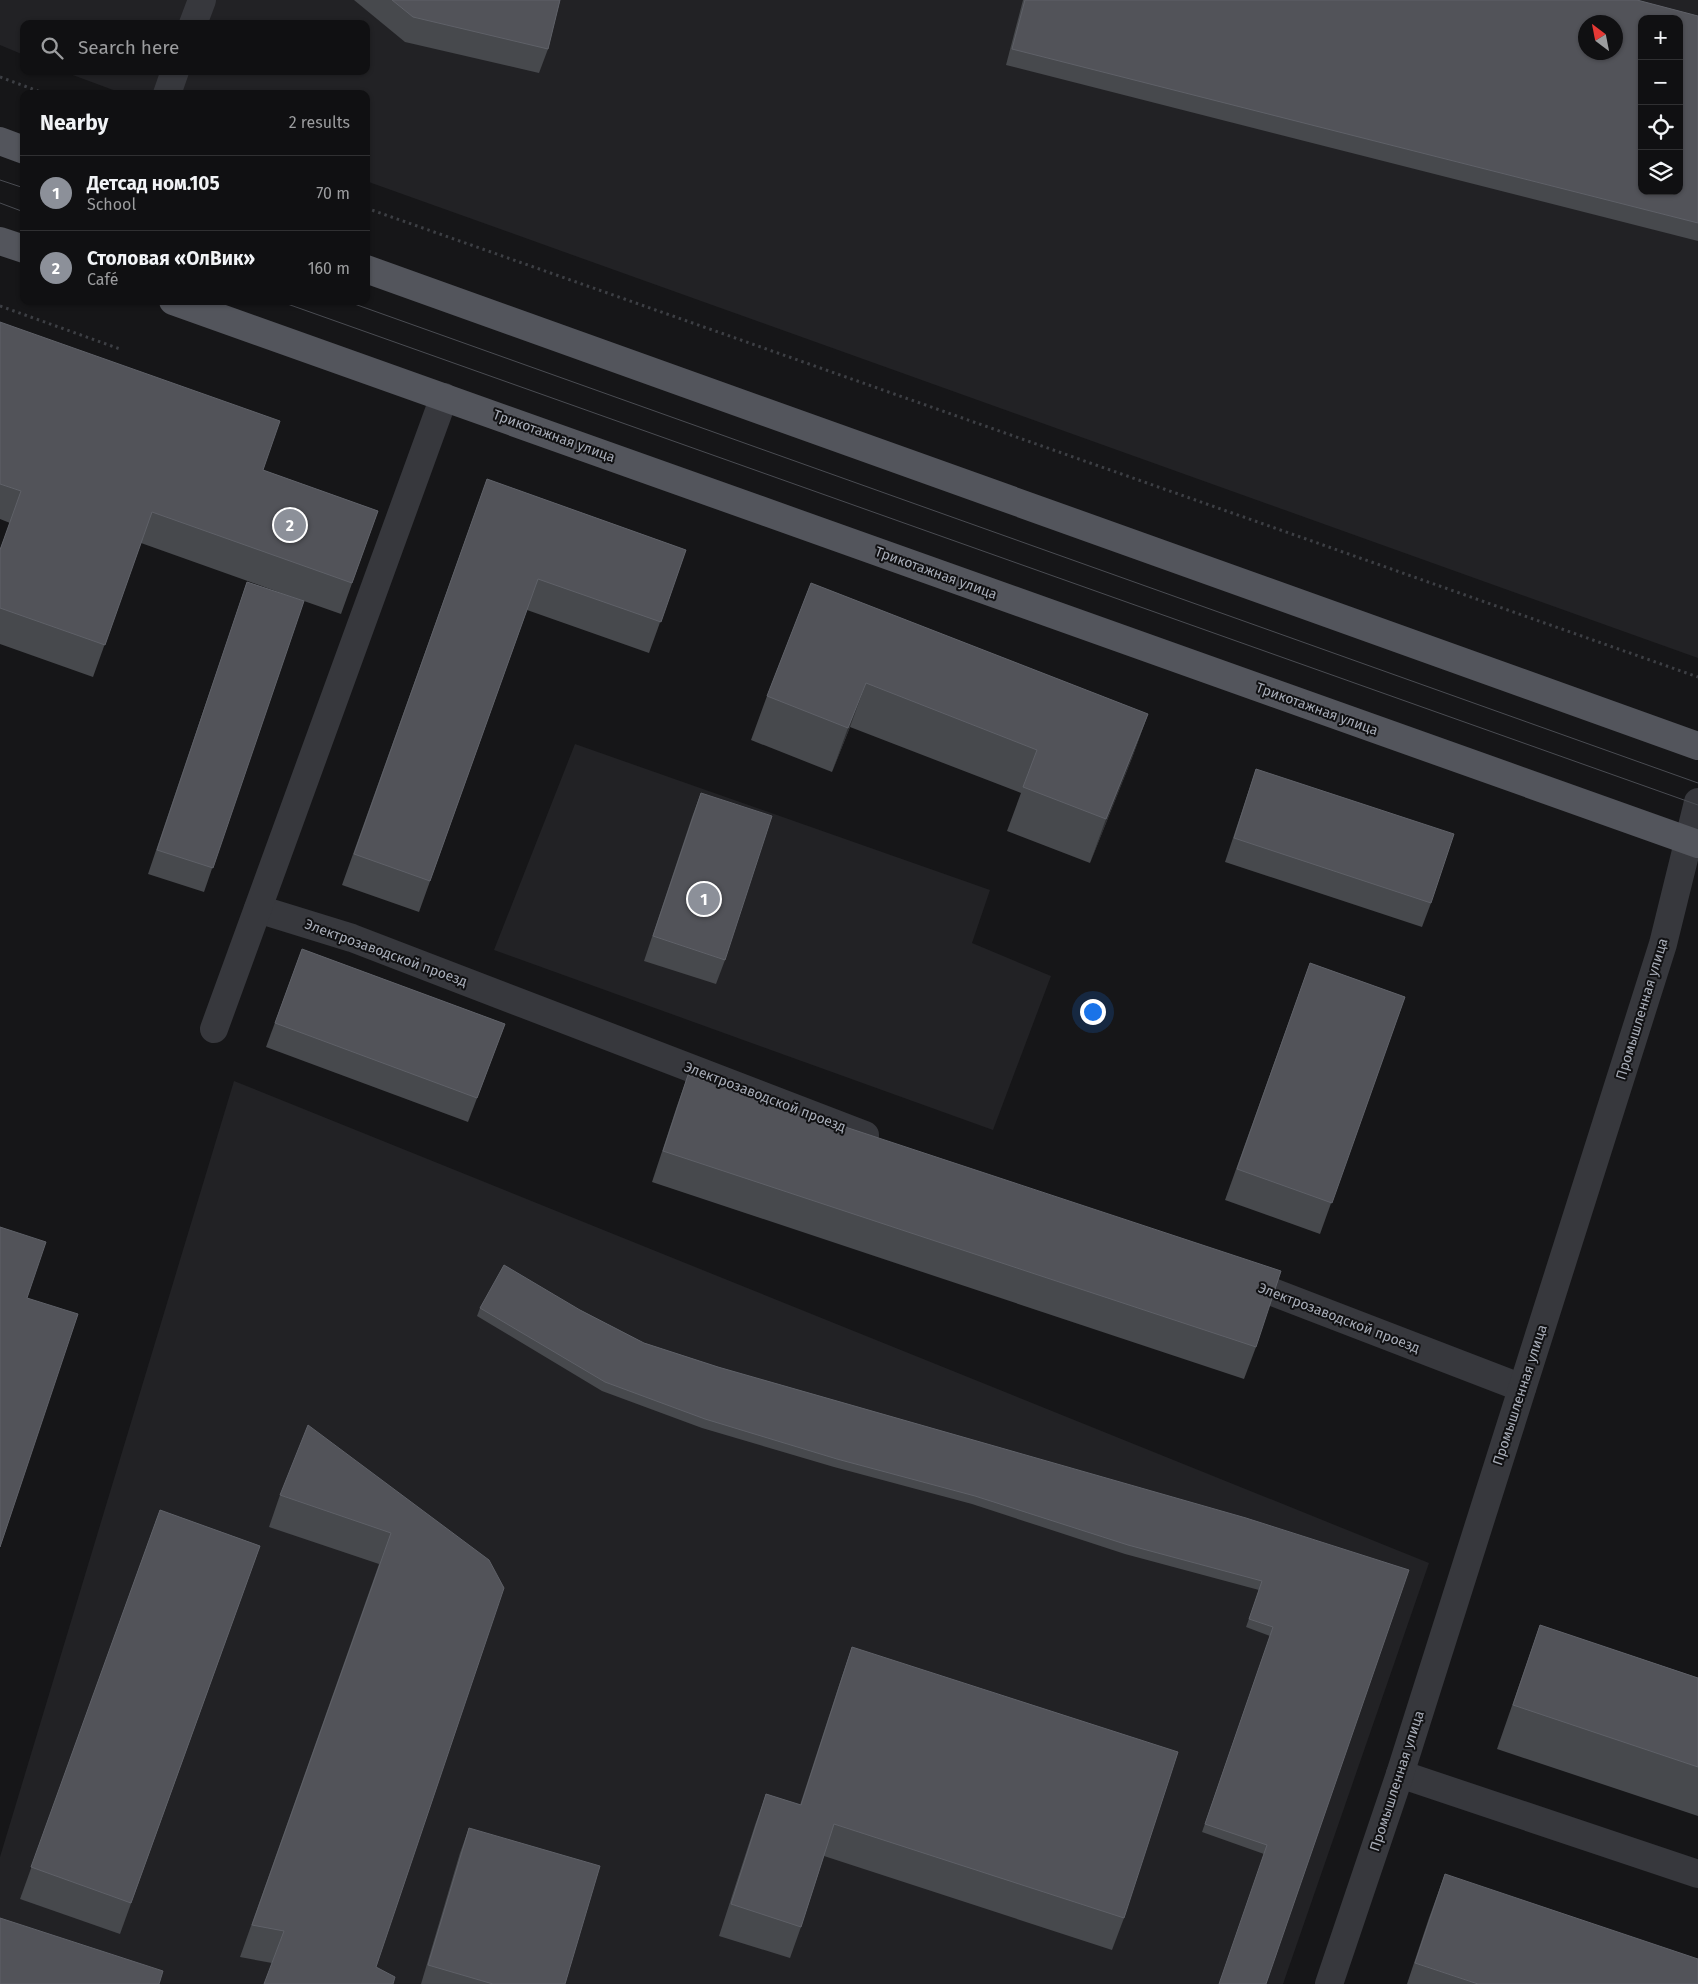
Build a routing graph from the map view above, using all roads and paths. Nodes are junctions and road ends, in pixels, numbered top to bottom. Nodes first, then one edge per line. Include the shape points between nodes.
1 (202, 0) edge
2 (194, 20) edge
3 (174, 75) edge
4 (0, 77) edge
5 (35, 90) edge
6 (168, 90) edge
7 (0, 142) edge
8 (20, 149) edge
9 (370, 209) edge
10 (0, 241) edge
11 (20, 248) edge
12 (370, 270) edge
13 (184, 305) edge
14 (0, 306) edge
15 (120, 349) dead end
16 (444, 397) junction
17 (1698, 677) edge
18 (1698, 746) edge
19 (1698, 802) edge
20 (1694, 843) edge
21 (258, 909) junction
22 (214, 1029) dead end
23 (891, 1145) edge
24 (1216, 1270) edge
25 (1522, 1388) junction
26 (1400, 1774) junction
27 (1698, 1874) edge
28 (1329, 1984) edge

1 - 2 street
3 - 6 street
4 - 5 path
7 - 8 main road
9 - 17 path
10 - 11 main road
12 - 18 main road
13 - 16 main road, Трикотажная улица
14 - 15 path
16 - 20 main road, Трикотажная улица
16 - 21 street
19 - 20 street, Промышленная улица
20 - 25 street, Промышленная улица
21 - 22 street
21 - 23 street, Электрозаводской проезд via 352,938
24 - 25 street, Электрозаводской проезд
25 - 26 street, Промышленная улица
26 - 27 street
26 - 28 street, Промышленная улица

